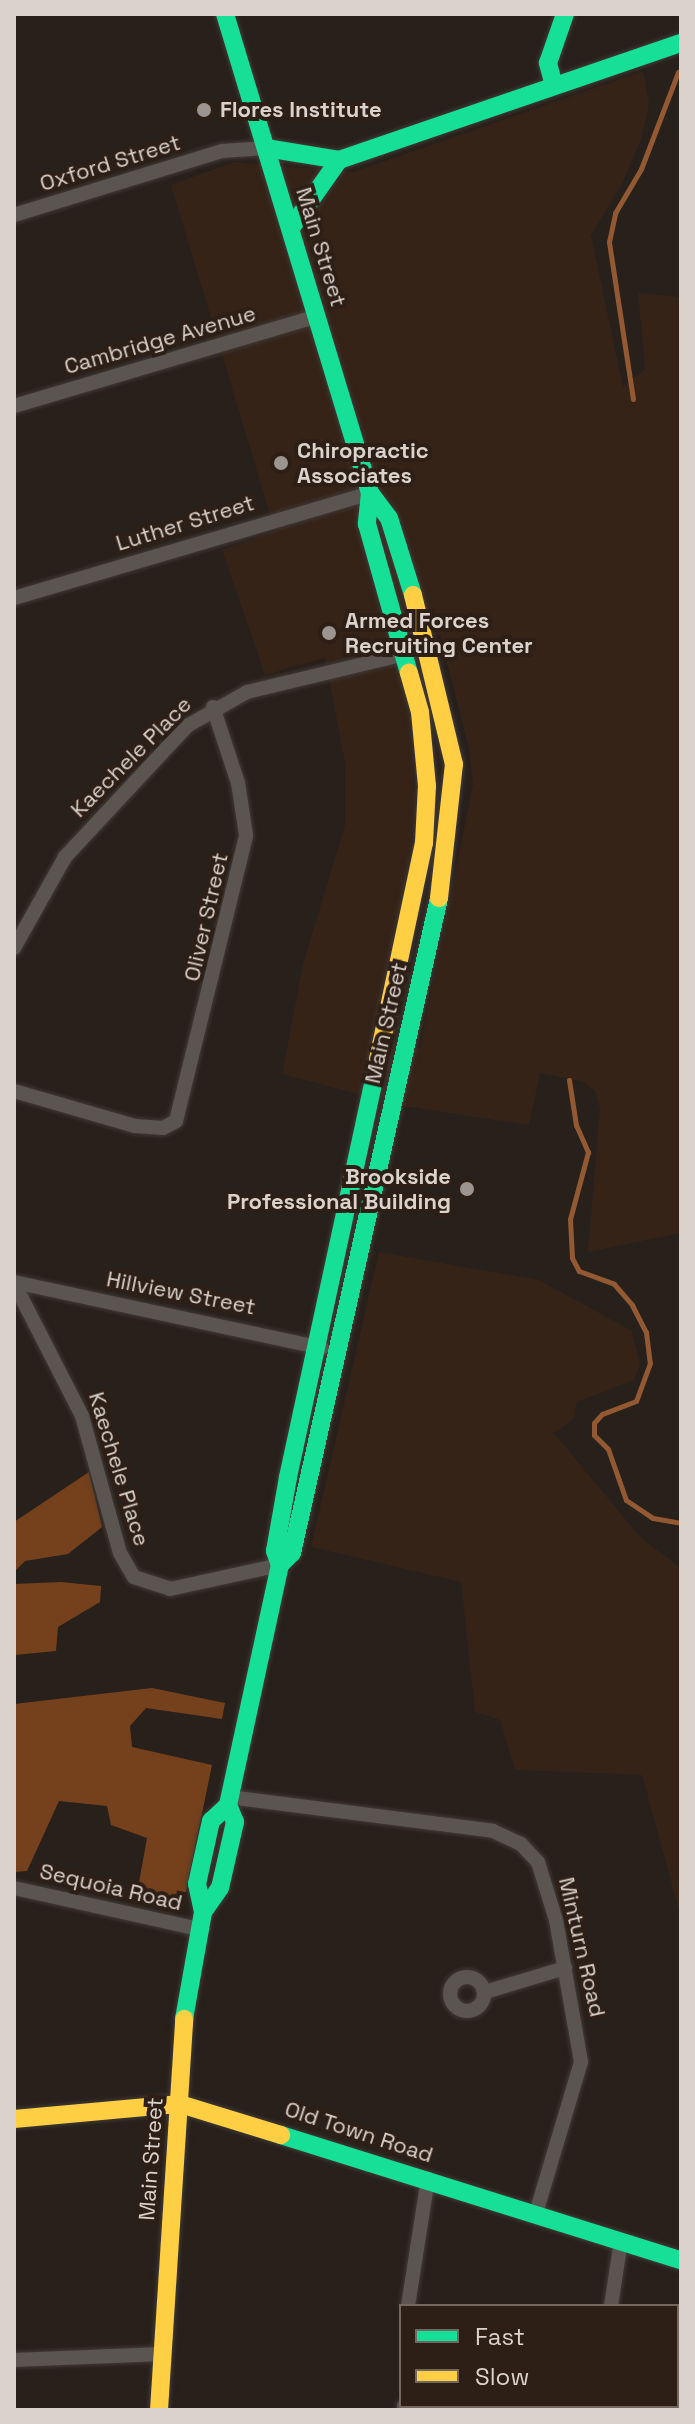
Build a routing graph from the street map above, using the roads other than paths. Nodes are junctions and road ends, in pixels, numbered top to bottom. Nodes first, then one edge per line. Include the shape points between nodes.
1 (225, 14) edge
2 (565, 14) edge
3 (681, 43) edge
4 (553, 82) junction
5 (266, 148) junction
6 (339, 160) junction
7 (14, 215) edge
8 (291, 228) junction
9 (318, 316) junction
10 (14, 406) edge
11 (370, 493) junction
12 (14, 598) edge
13 (429, 651) junction
14 (407, 653) junction
15 (213, 707) junction
16 (450, 842) junction
17 (424, 843) junction
18 (14, 948) edge
19 (388, 1021) junction
20 (409, 1026) junction
21 (14, 1091) edge
22 (358, 1160) junction
23 (379, 1164) junction
24 (354, 1179) junction
25 (375, 1183) junction
26 (14, 1282) edge
27 (316, 1346) junction
28 (337, 1353) junction
29 (280, 1565) junction
30 (228, 1801) junction
31 (14, 1888) edge
32 (201, 1921) junction
33 (565, 1968) junction
34 (485, 1992) dead end
35 (180, 2104) junction
36 (14, 2119) edge
37 (428, 2179) junction
38 (536, 2213) junction
39 (621, 2241) junction
40 (681, 2260) edge
41 (408, 2304) edge
42 (611, 2304) edge
43 (162, 2354) junction
44 (14, 2360) edge
45 (159, 2410) edge

1 - 5 main road, Main Street
2 - 4 main road via 548,63
3 - 4 main road
4 - 6 main road
5 - 6 main road
5 - 7 street, Oxford Street via 222,151
5 - 8 main road, Main Street
6 - 8 main road
8 - 9 main road, Main Street
9 - 10 street, Cambridge Avenue
9 - 11 main road, Main Street
11 - 12 street, Luther Street
11 - 13 main road, Main Street via 389,518
11 - 14 main road, Main Street via 367,524
13 - 14 street, Kaechele Place
13 - 16 main road, Main Street via 454,764
14 - 15 street, Kaechele Place via 302,676
14 - 17 main road, Main Street via 425,746
15 - 18 street, Kaechele Place via 144,769 65,857
15 - 21 street, Oliver Street via 245,818 244,856 185,1101 172,1126 163,1128 135,1126
16 - 17 main road
16 - 20 main road, Main Street
17 - 19 main road, Main Street
19 - 20 main road
19 - 22 main road, Main Street
20 - 23 main road, Main Street
22 - 23 main road
22 - 24 main road, Main Street
23 - 25 main road, Main Street
24 - 25 main road
24 - 27 main road, Main Street
25 - 28 main road, Main Street
26 - 27 street, Hillview Street
26 - 29 street, Kaechele Place via 82,1416 120,1553 134,1577 170,1589
27 - 28 street, Hillview Street
27 - 29 main road, Main Street via 275,1551
28 - 29 main road, Main Street via 292,1553
29 - 30 main road, Main Street
30 - 32 main road, Main Street via 235,1822 220,1888
30 - 33 street, Minturn Road via 508,1836 529,1852 544,1875
31 - 32 street, Sequoia Road
32 - 35 main road, Main Street via 183,2027
33 - 34 street
33 - 38 street, Minturn Road via 581,2062
35 - 36 main road, Old Town Road
35 - 37 main road, Old Town Road
35 - 43 main road, Main Street
37 - 38 main road, Old Town Road
37 - 41 street
38 - 39 main road, Old Town Road
39 - 40 main road, Old Town Road
39 - 42 street
43 - 44 street
43 - 45 main road, Main Street

